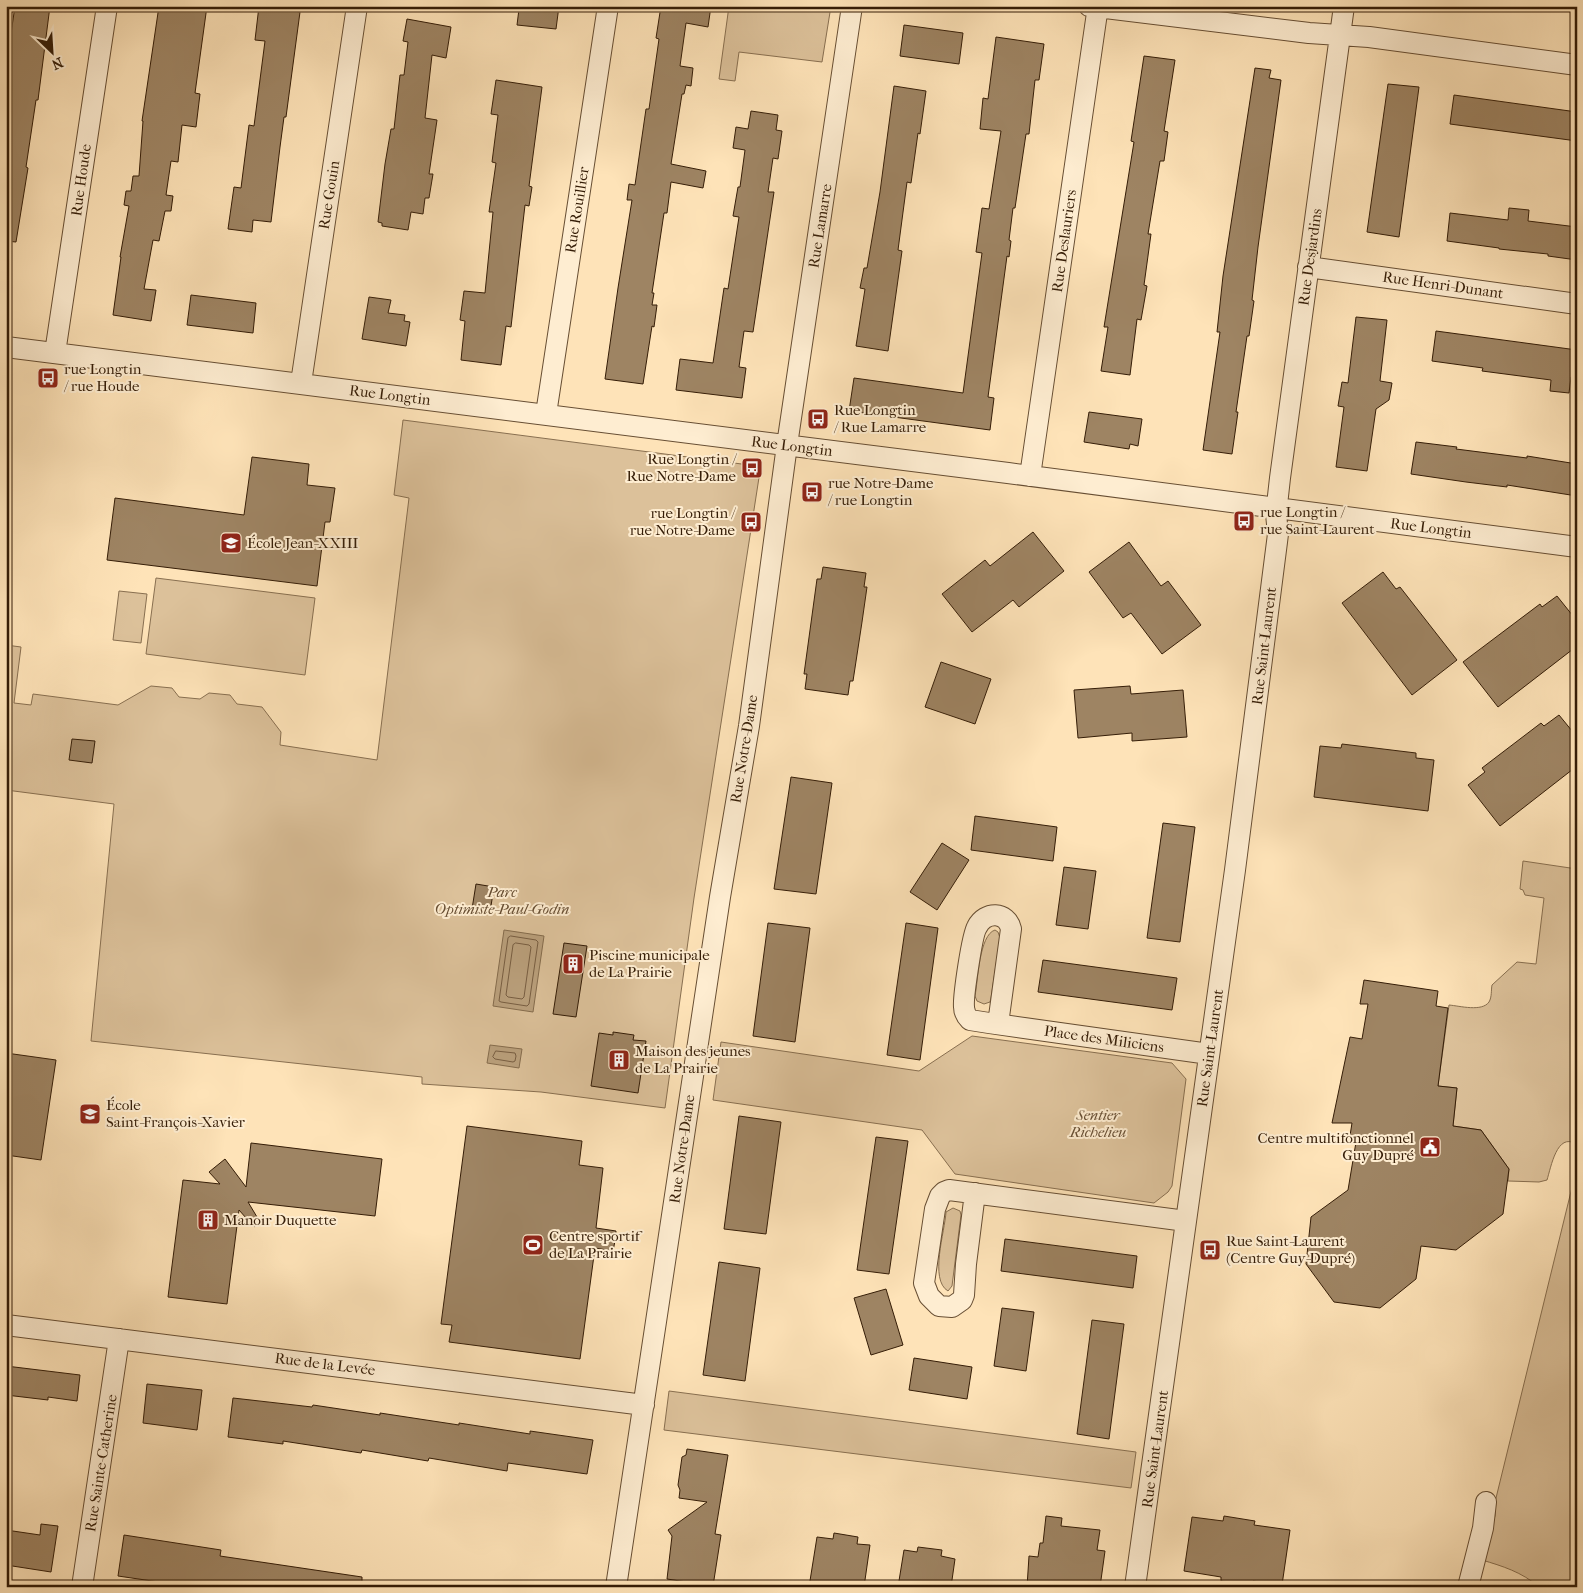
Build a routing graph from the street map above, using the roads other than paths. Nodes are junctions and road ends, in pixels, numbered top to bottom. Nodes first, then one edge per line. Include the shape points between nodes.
1 (107, 6) edge
2 (357, 6) edge
3 (608, 6) edge
4 (852, 6) edge
5 (1344, 6) edge
6 (1095, 7) edge
7 (1340, 35) junction
8 (1577, 66) edge
9 (1308, 267) junction
10 (1577, 304) edge
11 (6, 347) edge
12 (55, 353) junction
13 (301, 383) junction
14 (546, 414) junction
15 (787, 445) junction
16 (1030, 476) junction
17 (1276, 508) junction
18 (1577, 546) edge
19 (998, 1024) junction
20 (1209, 1054) junction
21 (975, 1193) junction
22 (1186, 1222) junction
23 (6, 1325) edge
24 (119, 1339) junction
25 (644, 1404) junction
26 (1486, 1502) dead end
27 (82, 1587) edge
28 (616, 1587) edge
29 (1135, 1587) edge
30 (1468, 1587) edge

1 - 12 street, Rue Houde
2 - 13 street, Rue Gouin
3 - 14 street, Rue Rouillier
4 - 15 street, Rue Lamarre
5 - 7 street, Rue Desjardins
6 - 7 street
6 - 16 street, Rue Deslauriers
7 - 8 street
7 - 9 street, Rue Desjardins
9 - 10 street, Rue Henri-Dunant
9 - 17 street, Rue Desjardins
11 - 12 street, Rue Longtin
12 - 13 street, Rue Longtin
13 - 14 street, Rue Longtin
14 - 15 street, Rue Longtin
15 - 16 street, Rue Longtin
15 - 25 street, Rue Notre-Dame via 749,726 720,896
16 - 17 street, Rue Longtin
17 - 18 street, Rue Longtin
17 - 20 street, Rue Saint-Laurent via 1277,542
19 - 19 street, Place des Miliciens via 970,1020 964,1009 975,932 982,919 992,915 1002,916 1011,930
19 - 20 street, Place des Miliciens
20 - 22 street, Rue Saint-Laurent
21 - 21 street via 949,1190 937,1202 924,1284 929,1296 939,1306 952,1307 964,1295
21 - 22 street
22 - 29 street, Rue Saint-Laurent
23 - 24 street, Rue de la Levée
24 - 25 street, Rue de la Levée
24 - 27 street, Rue Sainte-Catherine
25 - 28 street, Rue Notre-Dame
26 - 30 street

